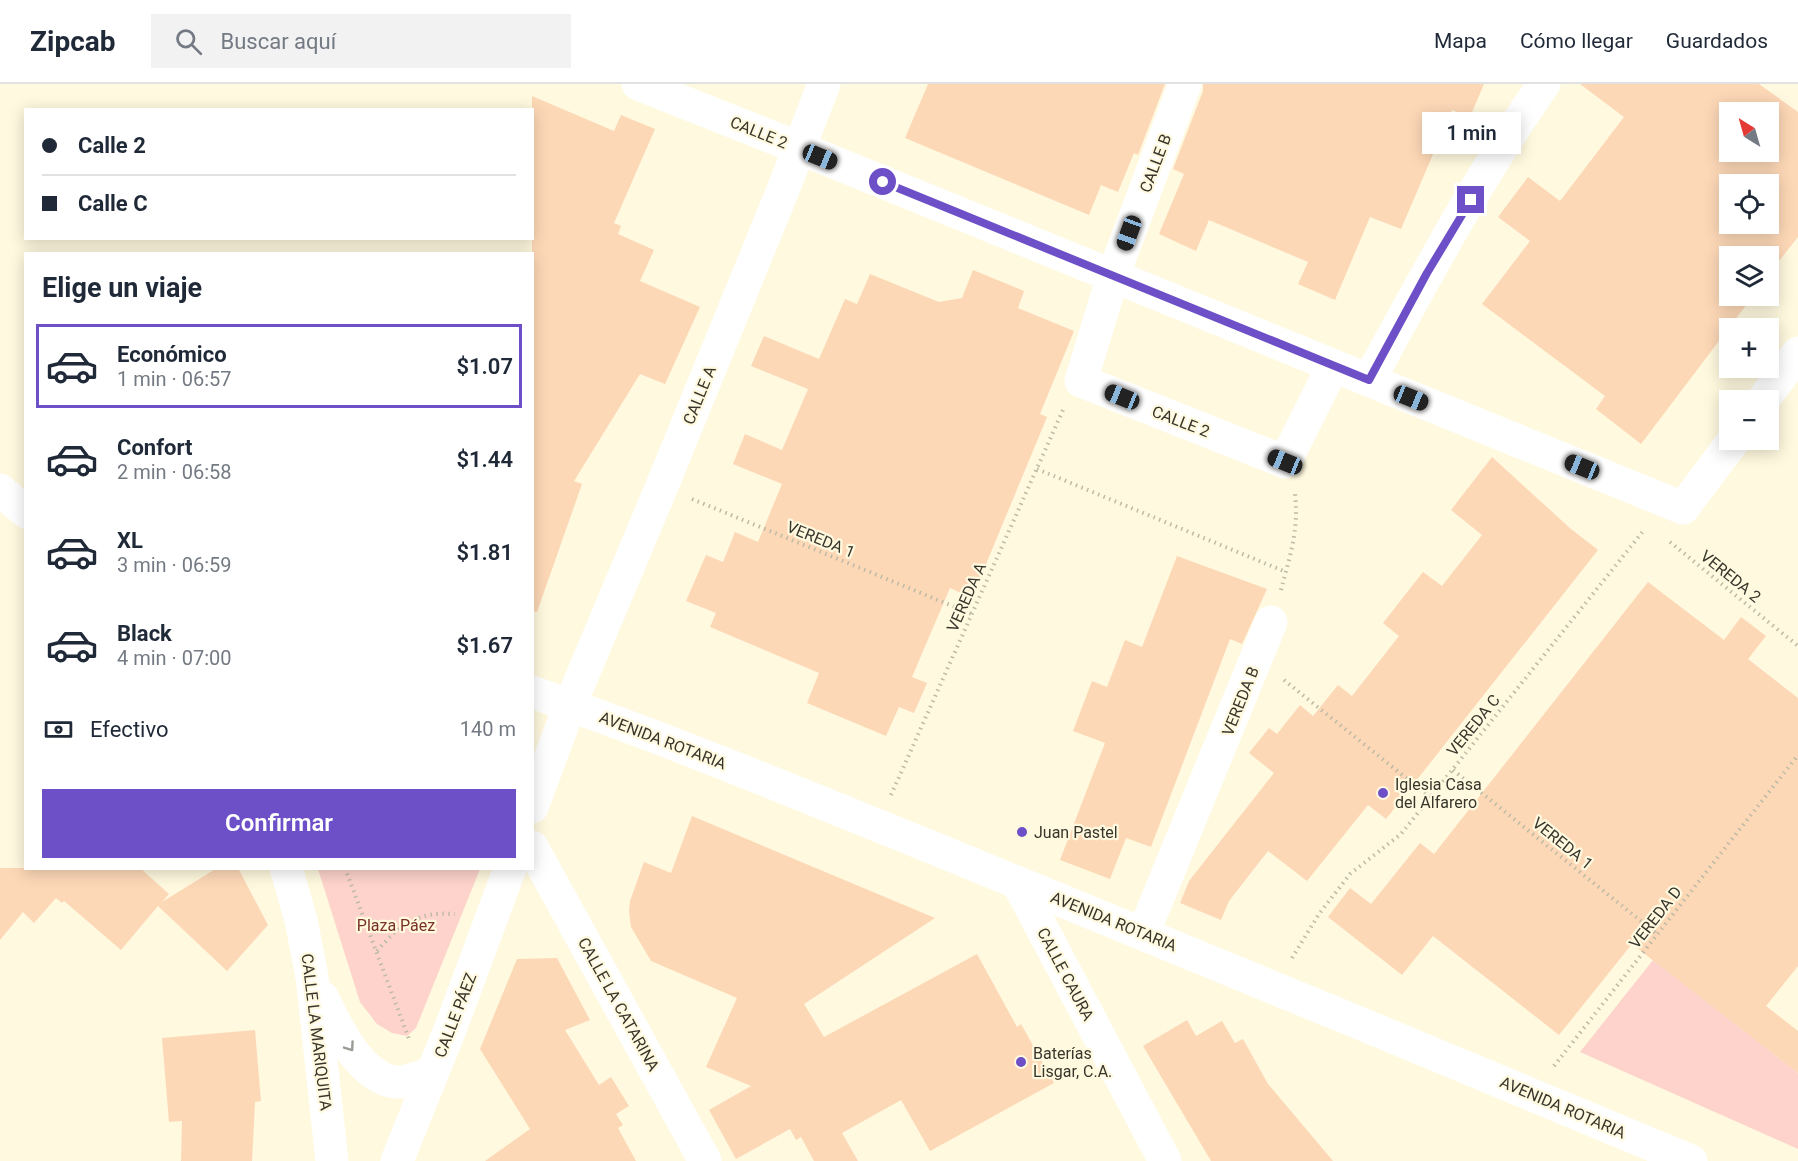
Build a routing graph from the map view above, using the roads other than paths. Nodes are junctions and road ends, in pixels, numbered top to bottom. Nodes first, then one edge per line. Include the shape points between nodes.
1 (638, 84) edge
2 (824, 84) edge
3 (1185, 84) edge
4 (1544, 84) edge
5 (800, 148) junction
6 (1113, 276) junction
7 (1798, 353) edge
8 (1333, 366) junction
9 (1369, 380) junction
10 (1770, 390) edge
11 (1725, 450) edge
12 (0, 490) edge
13 (24, 510) edge
14 (1271, 622) road end
15 (534, 693) edge
16 (570, 705) junction
17 (534, 802) edge
18 (534, 851) edge
19 (287, 870) edge
20 (509, 870) edge
21 (1018, 883) junction
22 (1143, 934) junction
23 (312, 977) junction
24 (432, 1073) junction
25 (332, 1161) edge
26 (397, 1161) edge
27 (705, 1161) edge
28 (1165, 1161) edge
29 (1691, 1161) edge

1 - 5 street, CALLE 2
2 - 5 street, CALLE A
3 - 6 street, CALLE B
4 - 9 street via 1427,273
5 - 6 street, CALLE 2
5 - 16 street, CALLE A
6 - 8 street, CALLE 2
6 - 8 street, CALLE 2 via 1081,381 1285,462
7 - 10 street
8 - 9 street, CALLE 2
9 - 11 street, CALLE 2 via 1666,512
12 - 13 street
14 - 22 street, VEREDA B
15 - 16 street, AVENIDA ROTARIA
16 - 17 street
16 - 21 street, AVENIDA ROTARIA
18 - 27 street, CALLE LA CATARINA
19 - 23 street, CALLE LA MARIQUITA
20 - 24 street, CALLE PÁEZ
21 - 22 street, AVENIDA ROTARIA
21 - 28 street, CALLE CAURA
22 - 29 street, AVENIDA ROTARIA
23 -> 24 street via 359,1060 385,1079 398,1082
23 - 25 street, CALLE LA MARIQUITA
24 - 26 street, CALLE PÁEZ

